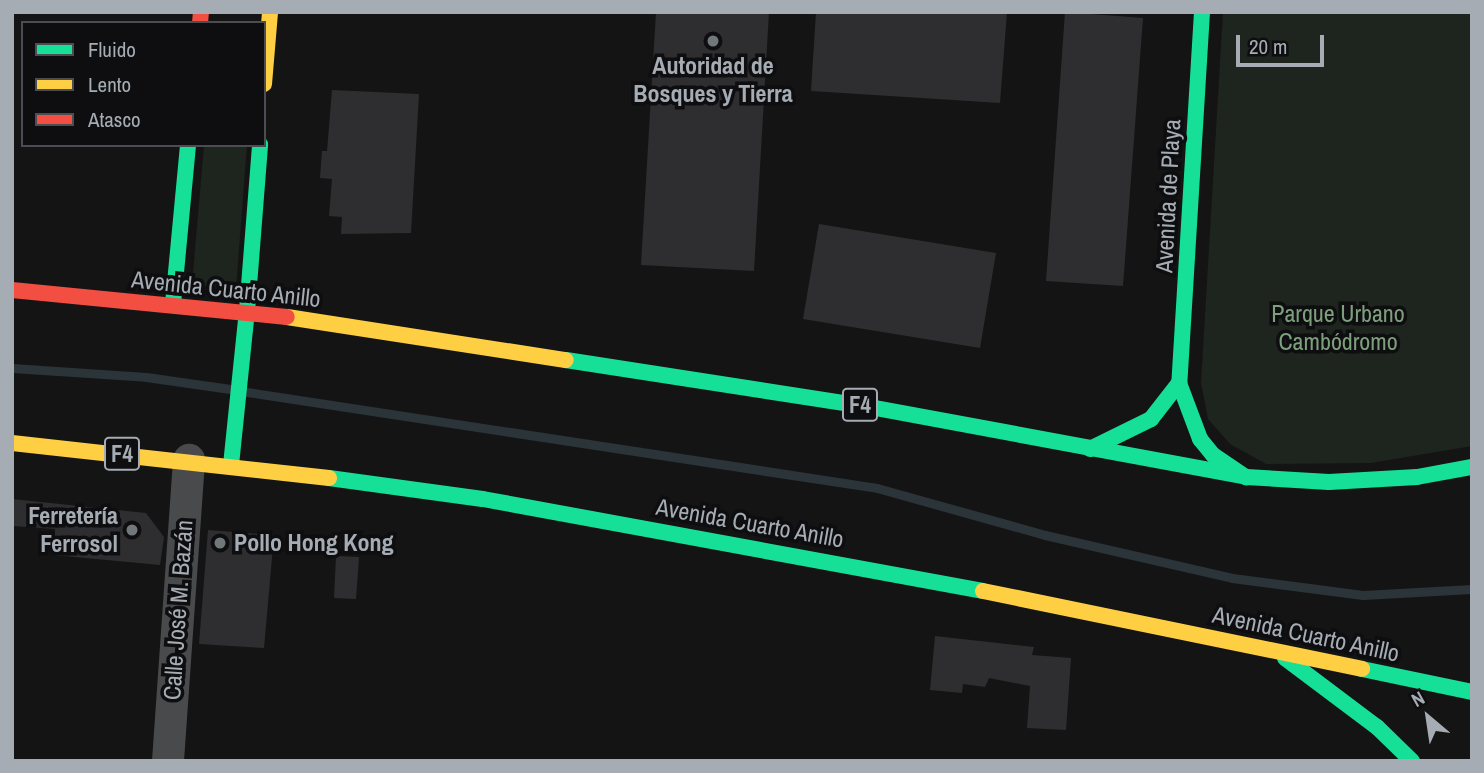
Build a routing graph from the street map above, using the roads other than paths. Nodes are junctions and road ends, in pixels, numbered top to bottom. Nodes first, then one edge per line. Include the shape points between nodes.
1 (270, 12) edge
2 (1202, 12) edge
3 (266, 60) edge
4 (188, 147) edge
5 (260, 147) edge
6 (12, 290) edge
7 (173, 304) junction
8 (247, 310) junction
9 (1180, 383) junction
10 (12, 443) edge
11 (1090, 449) junction
12 (189, 460) junction
13 (231, 465) junction
14 (1472, 467) edge
15 (1246, 477) junction
16 (1275, 650) junction
17 (1472, 692) edge
18 (168, 761) edge
19 (1412, 761) edge

1 - 3 main road
2 - 9 main road, Avenida de Playa
4 - 7 main road
5 - 8 main road
6 - 7 main road, Avenida Cuarto Anillo / F4
7 - 8 main road, Avenida Cuarto Anillo / F4
8 - 11 main road, Avenida Cuarto Anillo / F4 via 870,407
8 - 13 main road
9 - 11 main road via 1151,419
9 - 15 main road, Avenida de Playa via 1200,439 1213,455
10 - 12 main road, Avenida Cuarto Anillo / F4
11 - 15 main road, Avenida Cuarto Anillo / F4
12 - 13 main road, Avenida Cuarto Anillo / F4
12 - 18 street, Calle José M. Bazán
13 - 16 main road, Avenida Cuarto Anillo / F4 via 483,499 830,559
14 - 15 main road, Avenida Cuarto Anillo / F4 via 1417,477 1341,481
16 - 17 main road, Avenida Cuarto Anillo / F4
16 - 19 main road via 1377,727

